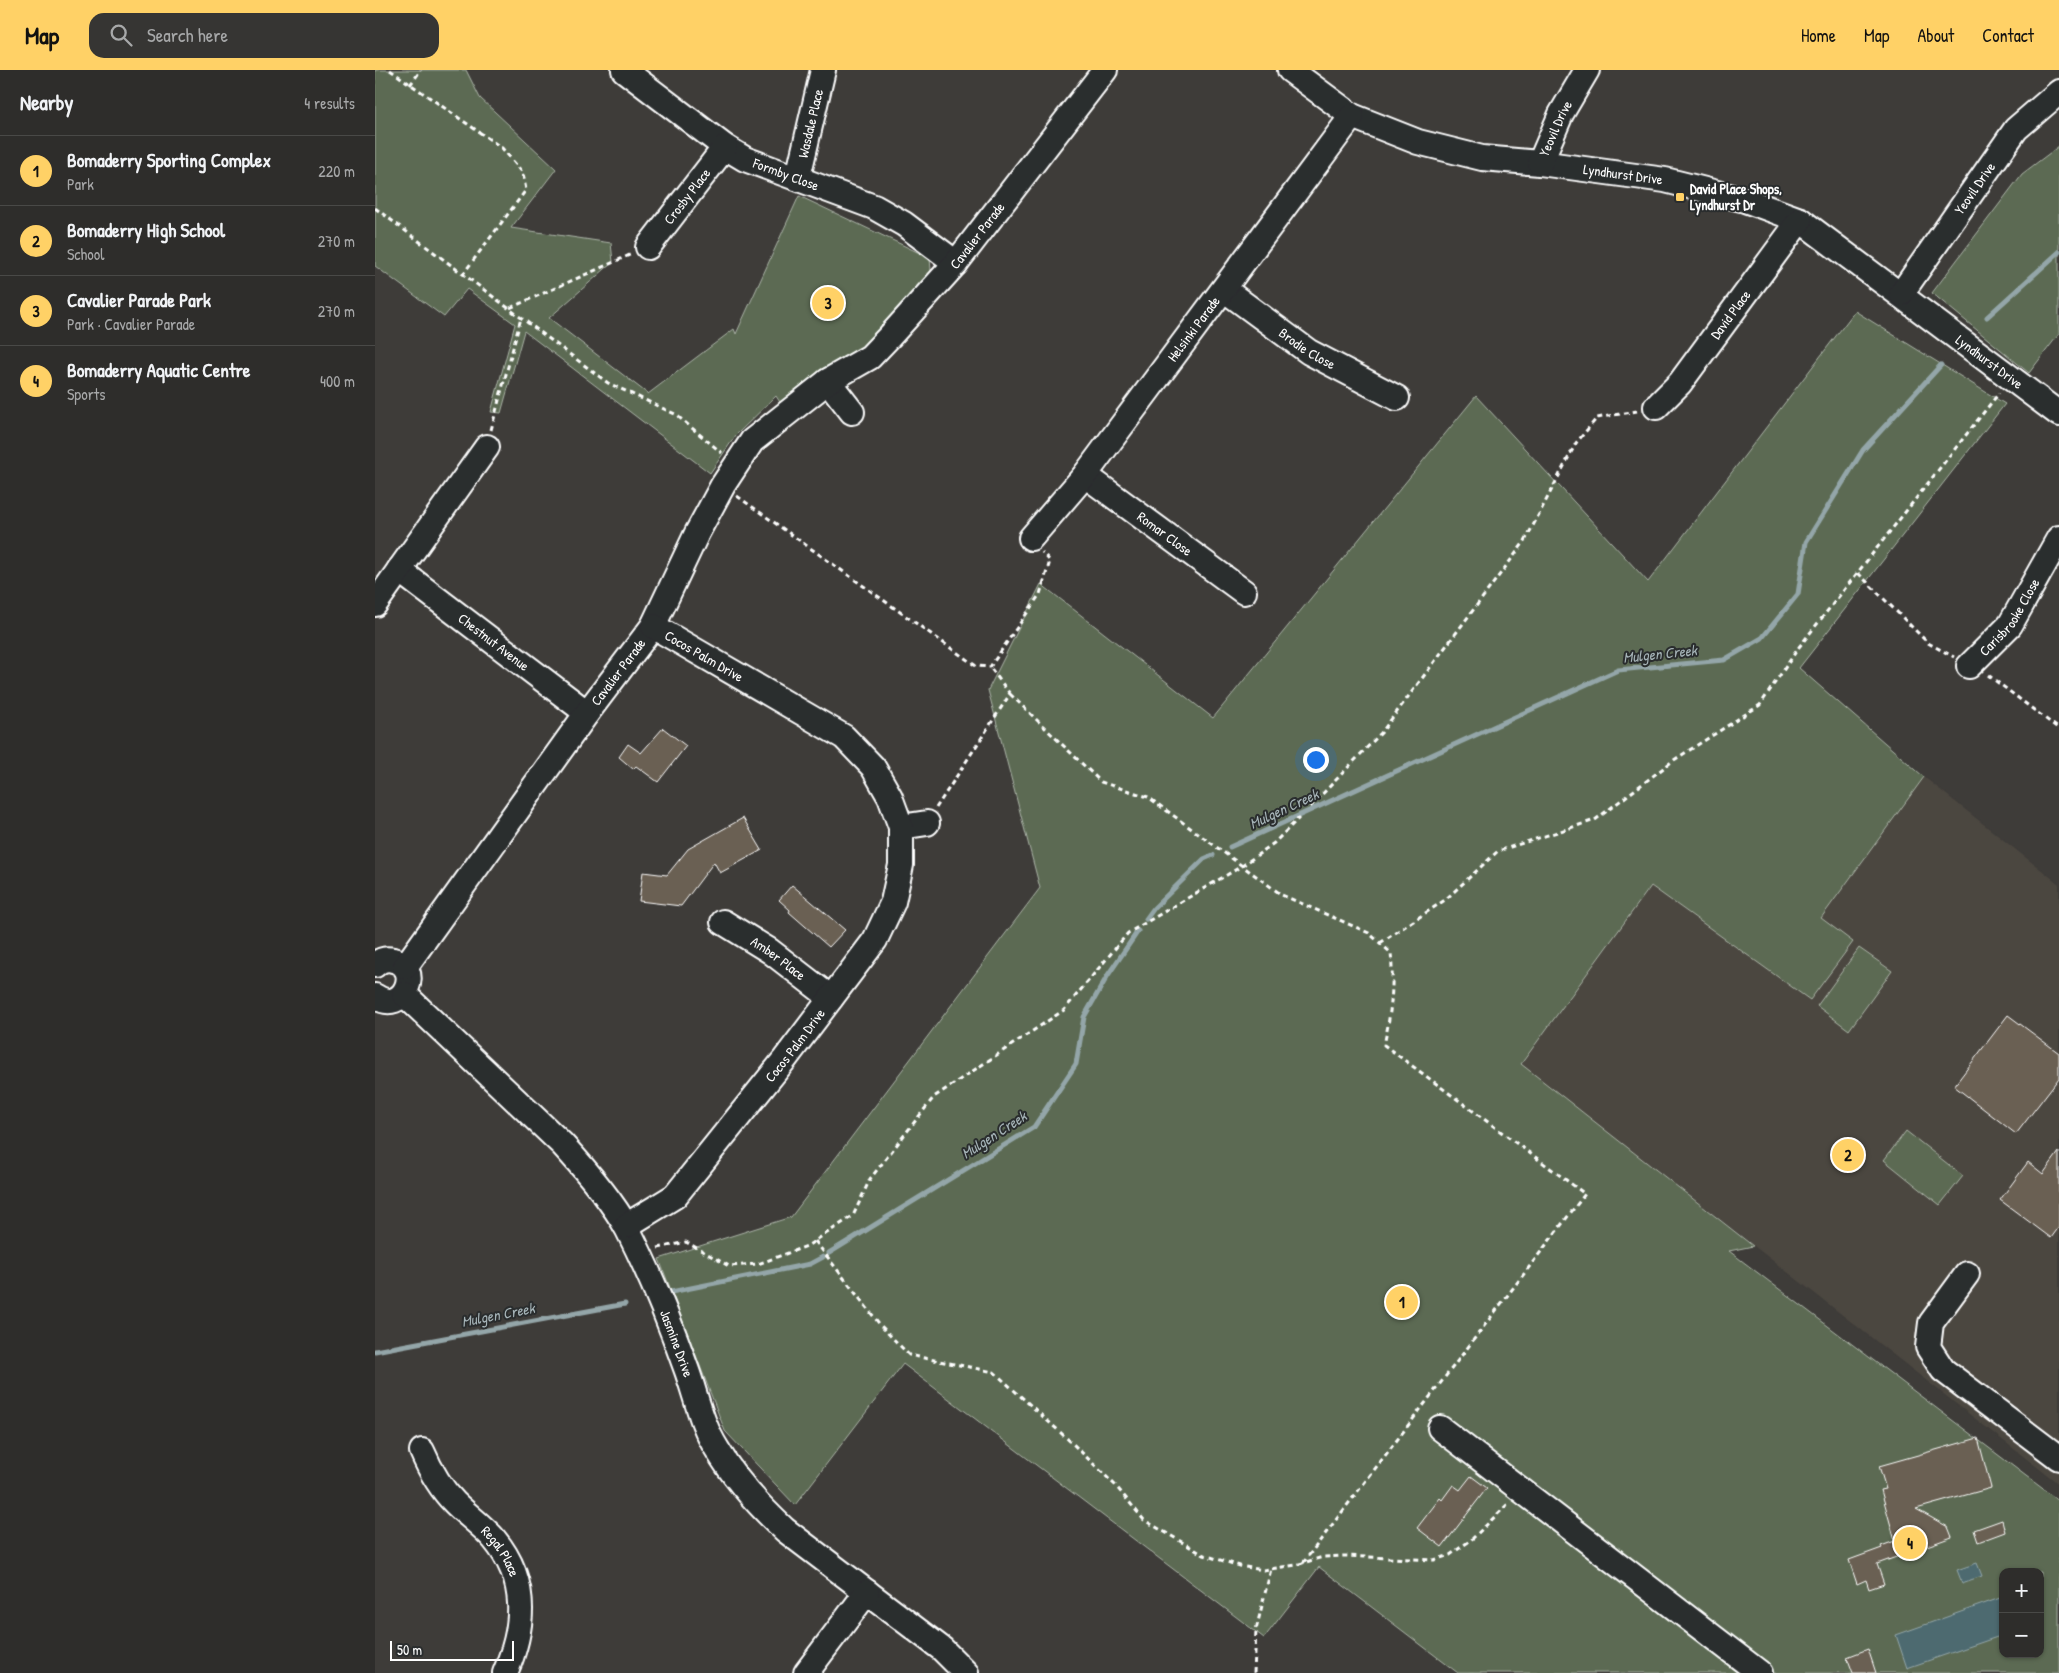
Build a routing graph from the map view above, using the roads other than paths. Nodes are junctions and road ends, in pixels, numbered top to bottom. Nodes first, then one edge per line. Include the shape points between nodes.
1 (624, 70) edge
2 (823, 70) edge
3 (1105, 70) edge
4 (1290, 70) edge
5 (1587, 70) edge
6 (2059, 92) edge
7 (1353, 116) junction
8 (725, 148) junction
9 (1540, 163) junction
10 (798, 177) junction
11 (1800, 220) junction
12 (648, 246) road end
13 (956, 263) junction
14 (1225, 290) junction
15 (1901, 294) junction
16 (828, 381) junction
17 (1397, 398) dead end
18 (1656, 407) road end
19 (852, 412) dead end
20 (2059, 414) edge
21 (487, 447) road end
22 (1085, 475) junction
23 (1031, 538) road end
24 (2059, 538) edge
25 (399, 570) junction
26 (1244, 592) dead end
27 (375, 604) edge
28 (653, 626) junction
29 (1969, 666) road end
30 (587, 713) junction
31 (927, 823) road end
32 (901, 827) junction
33 (723, 922) dead end
34 (376, 962) edge
35 (405, 967) junction
36 (404, 994) junction
37 (376, 998) edge
38 (831, 998) junction
39 (626, 1226) junction
40 (1967, 1274) dead end
41 (1440, 1428) dead end
42 (421, 1451) dead end
43 (2059, 1458) edge
44 (867, 1592) junction
45 (505, 1673) edge
46 (806, 1673) edge
47 (966, 1673) edge
48 (1760, 1673) edge

1 - 8 street, Formby Close
2 - 10 street, Wasdale Place
3 - 13 street, Cavalier Parade
4 - 7 street, Lyndhurst Drive
5 - 9 street, Yeovil Drive via 1561,114
6 - 15 street, Yeovil Drive via 2016,129
7 - 9 street, Lyndhurst Drive via 1418,142 1482,158
7 - 14 street, Helsinki Parade
8 - 10 street, Formby Close via 764,168
8 - 12 street, Crosby Place
9 - 11 street, Lyndhurst Drive via 1665,180 1745,200
10 - 13 street, Formby Close via 874,207 904,224
11 - 15 street, Lyndhurst Drive
11 - 18 street, David Place via 1679,383
13 - 16 street, Cavalier Parade via 870,357
14 - 17 street, Brodie Close via 1309,352
14 - 22 street, Helsinki Parade
15 - 20 street, Lyndhurst Drive
16 - 19 street
16 - 28 street, Cavalier Parade via 752,441 697,533
21 - 25 street
22 - 23 street, Helsinki Parade
22 - 26 street, Romar Close
24 - 29 street, Carisbrooke Close via 2010,625
25 - 27 street
25 - 30 street, Chestnut Avenue
28 - 30 street, Cavalier Parade
28 - 32 street, Cocos Palm Drive via 844,737 873,767 890,797
30 - 35 street, Cavalier Parade
31 - 32 street
32 - 38 street, Cocos Palm Drive via 901,865 893,902 875,940
33 - 38 street, Amber Place via 769,951
34 - 35 street via 392,960
35 - 36 street via 409,983
36 - 37 street via 394,1000
36 - 39 street, Jasmine Drive via 562,1144 586,1170
38 - 39 street, Cocos Palm Drive via 675,1196
39 - 44 street, Jasmine Drive via 658,1297 700,1414 716,1448 762,1509
40 - 43 street via 1931,1323 1928,1347 1943,1370
41 - 48 street
42 - 45 street, Regal Place via 439,1485 494,1539 514,1574 519,1592 520,1630
44 - 46 street
44 - 47 street, Jasmine Drive via 942,1649

